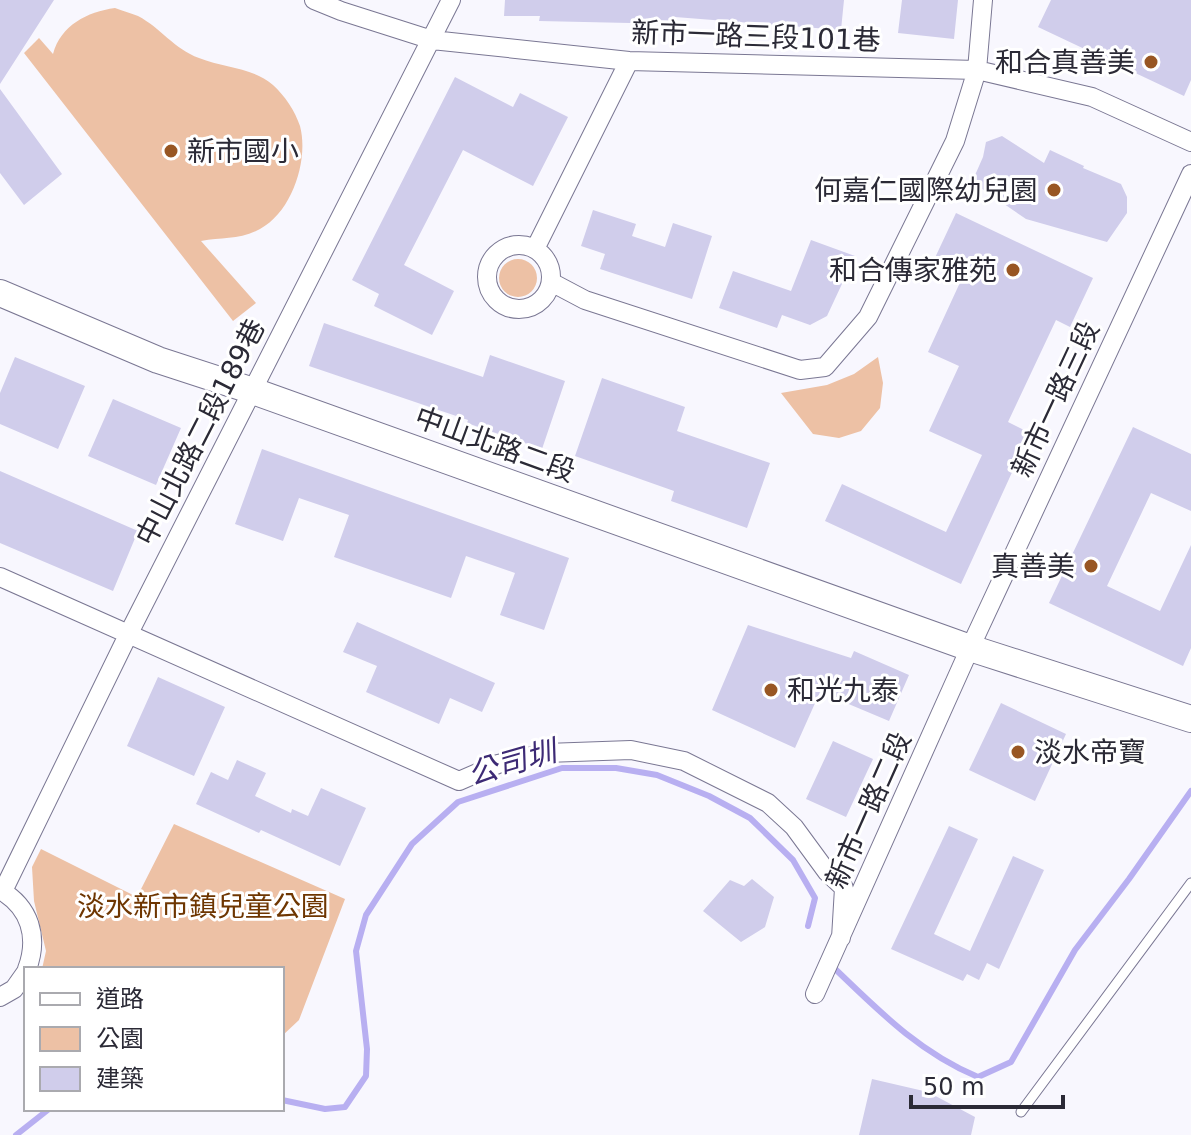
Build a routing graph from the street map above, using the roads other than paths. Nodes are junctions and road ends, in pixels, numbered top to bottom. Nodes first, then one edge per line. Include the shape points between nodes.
1 (314, 0) edge
2 (451, 0) edge
3 (983, 0) edge
4 (432, 40) junction
5 (629, 61) junction
6 (977, 70) junction
7 (1191, 142) edge
8 (1191, 174) edge
9 (535, 249) junction
10 (551, 282) junction
11 (0, 293) edge
12 (253, 391) junction
13 (0, 577) edge
14 (129, 633) junction
15 (970, 648) junction
16 (1191, 719) edge
17 (1191, 883) edge
18 (1, 890) edge
19 (841, 938) junction
20 (28, 967) edge
21 (24, 974) edge
22 (815, 994) dead end
23 (0, 997) edge
24 (1021, 1112) dead end

1 - 4 street, 新市一路三段101巷
2 - 4 street, 中山北路二段189巷
3 - 6 street
4 - 5 street, 新市一路三段101巷
4 - 12 street, 中山北路二段189巷
5 - 6 street, 新市一路三段101巷
5 - 9 street
6 - 7 street, 新市一路三段101巷 via 1092,97
6 - 10 street via 955,141 868,317 825,367 800,370 585,300
8 - 15 street, 新市一路三段
9 - 10 street via 548,263
9 - 10 street via 515,245 498,253 488,272 492,293 509,307 530,307 547,293
11 - 12 street, 中山北路二段 via 158,360
12 - 14 street, 中山北路二段189巷
12 - 15 street, 中山北路二段
13 - 14 street
14 - 18 street, 中山北路二段189巷
14 - 19 street via 459,781 498,764 546,753 631,750 684,761 768,803 794,827 844,888
15 - 16 street, 中山北路二段
15 - 19 street, 新市一路二段
17 - 24 lane
18 - 20 street, 中山北路二段189巷 via 28,918 33,937
19 - 22 street, 新市一路二段
21 - 23 street, 中山北路二段189巷

